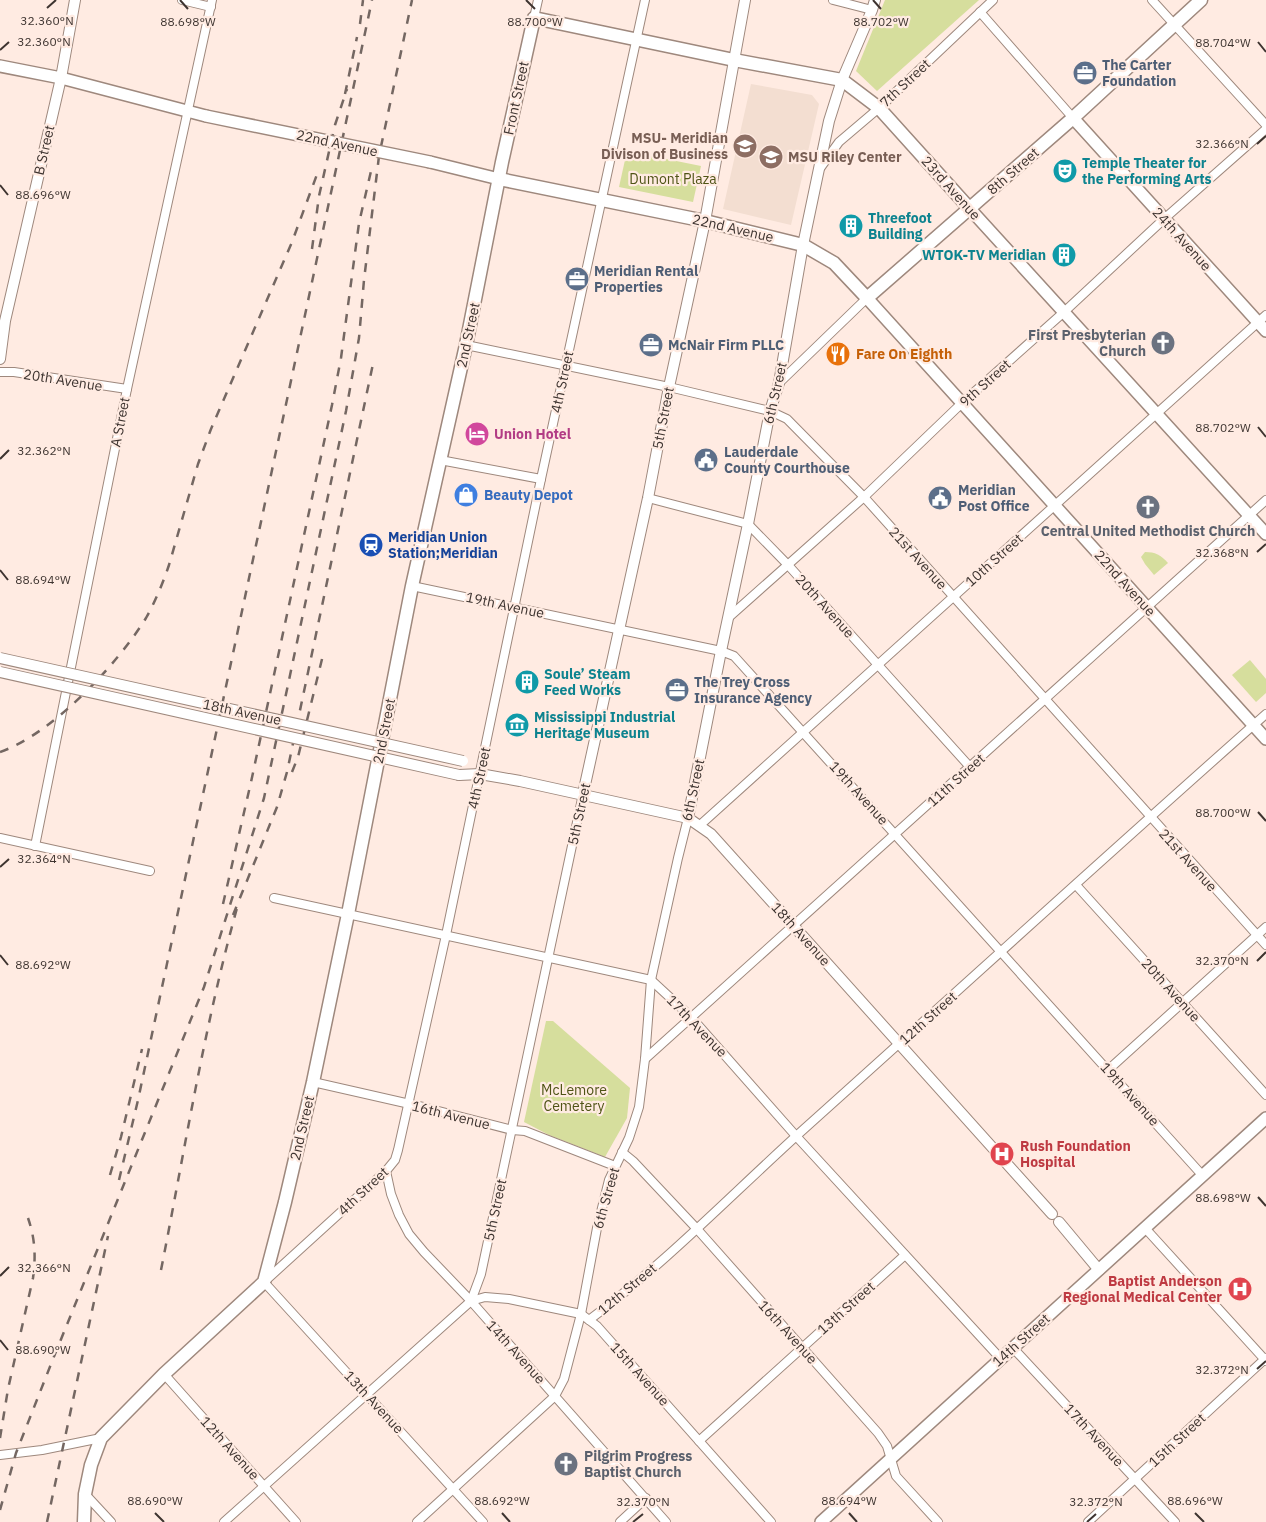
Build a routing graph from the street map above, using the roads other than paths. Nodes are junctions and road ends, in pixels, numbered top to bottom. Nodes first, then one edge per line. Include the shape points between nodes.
1 (75, 0) edge
2 (182, 0) edge
3 (538, 0) edge
4 (645, 0) edge
5 (745, 0) edge
6 (833, 0) edge
7 (993, 0) edge
8 (1152, 0) edge
9 (1202, 0) edge
10 (211, 4) edge
11 (873, 5) edge
12 (980, 12) junction
13 (534, 18) junction
14 (1175, 25) junction
15 (636, 39) junction
16 (734, 60) junction
17 (0, 66) edge
18 (61, 78) junction
19 (842, 80) junction
20 (879, 108) junction
21 (187, 111) junction
22 (1072, 118) junction
23 (1266, 125) edge
24 (1266, 129) edge
25 (820, 168) junction
26 (499, 179) junction
27 (603, 200) junction
28 (970, 209) junction
29 (1164, 219) junction
30 (704, 221) junction
31 (803, 245) junction
32 (867, 298) junction
33 (1064, 312) junction
34 (1263, 322) edge
35 (466, 345) junction
36 (0, 359) edge
37 (566, 365) junction
38 (0, 372) edge
39 (779, 383) junction
40 (669, 387) junction
41 (127, 389) junction
42 (962, 403) junction
43 (770, 411) junction
44 (1157, 413) junction
45 (440, 460) junction
46 (541, 479) junction
47 (864, 497) junction
48 (648, 498) junction
49 (1266, 500) edge
50 (1055, 505) junction
51 (1249, 515) junction
52 (748, 524) junction
53 (1266, 534) edge
54 (788, 565) junction
55 (412, 586) junction
56 (953, 597) junction
57 (516, 607) junction
58 (1147, 607) junction
59 (728, 618) junction
60 (619, 629) junction
61 (720, 651) junction
62 (0, 658) edge
63 (879, 664) junction
64 (0, 672) edge
65 (1045, 700) junction
66 (1266, 714) edge
67 (1254, 725) junction
68 (803, 732) junction
69 (1266, 739) edge
70 (970, 767) junction
71 (480, 774) junction
72 (583, 794) junction
73 (688, 818) junction
74 (1151, 818) junction
75 (699, 826) junction
76 (896, 834) junction
77 (0, 838) edge
78 (35, 846) junction
79 (150, 871) dead end
80 (1076, 885) junction
81 (274, 898) dead end
82 (348, 914) junction
83 (794, 926) junction
84 (1266, 927) edge
85 (446, 935) junction
86 (1257, 935) junction
87 (1266, 946) edge
88 (1001, 952) junction
89 (548, 958) junction
90 (651, 980) junction
91 (1182, 1003) junction
92 (691, 1017) junction
93 (900, 1044) junction
94 (645, 1059) junction
95 (1108, 1070) junction
96 (313, 1082) junction
97 (1266, 1095) edge
98 (409, 1104) junction
99 (1266, 1118) edge
100 (512, 1130) junction
101 (796, 1136) junction
102 (622, 1152) junction
103 (615, 1166) junction
104 (386, 1171) junction
105 (1203, 1176) junction
106 (1145, 1228) junction
107 (697, 1229) junction
108 (904, 1255) junction
109 (1099, 1270) junction
110 (264, 1282) junction
111 (471, 1300) junction
112 (581, 1314) junction
113 (589, 1320) junction
114 (802, 1347) junction
115 (1013, 1348) junction
116 (1001, 1359) junction
117 (1265, 1359) edge
118 (164, 1374) junction
119 (367, 1394) junction
120 (555, 1396) junction
121 (100, 1438) junction
122 (700, 1441) junction
123 (0, 1455) edge
124 (890, 1460) junction
125 (1136, 1479) junction
126 (263, 1486) junction
127 (454, 1489) junction
128 (86, 1494) junction
129 (646, 1498) junction
130 (84, 1522) edge
131 (111, 1522) edge
132 (224, 1522) edge
133 (296, 1522) edge
134 (416, 1522) edge
135 (483, 1522) edge
136 (620, 1522) edge
137 (666, 1522) edge
138 (771, 1522) edge
139 (821, 1522) edge
140 (938, 1522) edge
141 (1088, 1522) edge
142 (1175, 1522) edge

1 - 18 street, B Street
2 - 10 street
3 - 13 street
4 - 15 street, 4th Street
5 - 16 street, 5th Street
6 - 11 street
7 - 12 street, 7th Street
8 - 14 street
9 - 14 main road, 8th Street
10 - 21 street, A Street
11 - 19 street, 6th Street
12 - 20 street, 7th Street
12 - 22 street, 24th Avenue
13 - 15 main road, 23rd Avenue
13 - 26 main road, Front Street
14 - 22 main road, 8th Street
14 - 23 street
15 - 16 main road, 23rd Avenue
15 - 27 street, 4th Street
16 - 19 main road, 23rd Avenue
16 - 30 street, 5th Street
17 - 18 main road, 22nd Avenue
18 - 21 main road, 22nd Avenue
18 - 36 street, B Street
19 - 20 main road, 23rd Avenue
19 - 25 street, 6th Street via 829,121
20 - 25 street, 7th Street via 839,142
20 - 28 main road, 23rd Avenue
21 - 26 main road, 22nd Avenue, bridge
21 - 41 street, A Street
22 - 28 main road, 8th Street
22 - 29 main road, 24th Avenue
24 - 29 street, 9th Street
25 - 31 street, 6th Street
26 - 27 main road, 22nd Avenue
26 - 35 main road, 2nd Street
27 - 30 main road, 22nd Avenue
27 - 37 street, 4th Street
28 - 32 main road, 8th Street
28 - 33 main road, 23rd Avenue
29 - 33 street, 9th Street
29 - 34 main road, 24th Avenue
30 - 31 main road, 22nd Avenue
30 - 40 street, 5th Street
31 - 32 main road, 22nd Avenue via 834,263
31 - 39 street, 6th Street
32 - 39 street, 8th Street
32 - 42 main road, 22nd Avenue
33 - 42 street, 9th Street
33 - 44 main road, 23rd Avenue
34 - 44 street, 10th Street
35 - 37 street, 21st Avenue
35 - 45 main road, 2nd Street
37 - 40 street, 21st Avenue
37 - 46 street, 4th Street
38 - 41 street, 20th Avenue
39 - 43 street, 6th Street
40 - 43 street, 21st Avenue
40 - 48 street, 5th Street
41 - 78 street, A Street
42 - 47 street, 9th Street
42 - 50 main road, 22nd Avenue
43 - 47 street, 21st Avenue via 787,419
43 - 52 street, 6th Street
44 - 50 street, 10th Street
44 - 51 main road, 23rd Avenue
45 - 46 street
45 - 55 main road, 2nd Street
46 - 57 street, 4th Street
47 - 54 street, 9th Street
47 - 56 street, 21st Avenue
48 - 52 street
48 - 60 street, 5th Street
49 - 51 street, 11th Street
50 - 56 street, 10th Street
50 - 58 main road, 22nd Avenue
51 - 53 main road, 23rd Avenue
51 - 58 street, 11th Street
52 - 54 street, 20th Avenue
52 - 59 street, 6th Street
54 - 59 street, 9th Street
54 - 63 street, 20th Avenue
55 - 57 street, 19th Avenue
55 - 82 main road, 2nd Street
56 - 63 street, 10th Street
56 - 65 street, 21st Avenue
57 - 60 street, 19th Avenue
57 - 71 street, 4th Street
58 - 65 street, 11th Street
58 - 67 main road, 22nd Avenue
59 - 61 street, 6th Street
60 - 61 street, 19th Avenue
60 - 72 street, 5th Street
61 - 68 street, 19th Avenue via 734,656
61 - 73 street, 6th Street
62 - 71 street, 18th Avenue, bridge via 463,760
63 - 68 street, 10th Street
63 - 70 street, 20th Avenue
64 - 71 street, 18th Avenue, bridge via 459,775
65 - 70 street, 11th Street
65 - 74 street, 21st Avenue
66 - 67 street, 12th Street
67 - 69 main road, 22nd Avenue
67 - 74 street, 12th Street
68 - 75 street, 10th Street
68 - 76 street, 19th Avenue
70 - 76 street, 11th Street
71 - 72 street, 18th Avenue
71 - 85 street, 4th Street
72 - 73 street, 18th Avenue
72 - 89 street, 5th Street
73 - 75 street, 18th Avenue
73 - 90 street, 6th Street
74 - 80 street, 12th Street
74 - 86 street, 21st Avenue
75 - 83 street, 18th Avenue
76 - 83 street, 11th Street
76 - 88 street, 19th Avenue
77 - 78 street
78 - 79 street
80 - 88 street, 12th Street
80 - 91 street, 20th Avenue
81 - 82 street
82 - 85 street
82 - 96 main road, 2nd Street
83 - 92 street, 11th Street
83 - 93 street, 18th Avenue
84 - 86 street
85 - 89 street
85 - 98 street, 4th Street
86 - 87 street, 21st Avenue
86 - 91 street
88 - 93 street, 12th Street
88 - 95 street, 19th Avenue
89 - 90 street
89 - 100 street, 5th Street
90 - 92 street, 17th Avenue
90 - 94 street, 6th Street
91 - 95 street
91 - 97 street, 20th Avenue
92 - 94 street, 11th Street
92 - 101 street, 17th Avenue
93 - 101 street, 12th Street
93 - 109 street, 18th Avenue
94 - 102 street, 6th Street via 639,1106
95 - 105 street, 19th Avenue
96 - 98 street, 16th Avenue
96 - 110 main road, 2nd Street
98 - 100 street, 16th Avenue
98 - 104 street, 4th Street via 395,1160
99 - 105 main road, 14th Street
100 - 103 street, 16th Avenue via 525,1131
100 - 111 street, 5th Street via 482,1274
101 - 107 street, 12th Street
101 - 108 street, 17th Avenue
102 - 103 street, 6th Street
102 - 107 street, 16th Avenue
103 - 112 street, 6th Street via 604,1196
104 - 110 street, 4th Street
104 - 111 street, 14th Avenue via 391,1194 410,1234
105 - 106 main road, 14th Street
106 - 109 main road, 14th Street
106 - 117 street
107 - 113 street, 12th Street
107 - 114 street, 16th Avenue
108 - 114 street, 13th Street
108 - 116 street, 17th Avenue
109 - 115 main road, 14th Street
110 - 118 main road, 4th Street
110 - 119 street, 13th Avenue
111 - 112 street, 15th Avenue via 485,1297 509,1299
111 - 119 street, 5th Street
111 - 120 street, 14th Avenue
112 - 113 street, 15th Avenue
112 - 120 street, 6th Street via 564,1379
113 - 122 street, 15th Avenue
114 - 122 street, 13th Street
114 - 124 street, 16th Avenue via 878,1433 887,1446
115 - 116 main road, 14th Street
115 - 125 street, 17th Avenue
116 - 124 main road, 14th Street
117 - 125 street, 15th Street
118 - 121 main road, 4th Street
118 - 126 street, 12th Avenue
119 - 126 street, 5th Street
119 - 127 street, 13th Avenue
120 - 127 street, 6th Street
120 - 129 street, 14th Avenue
121 - 123 street
121 - 128 main road
122 - 138 street, 15th Avenue
124 - 139 main road, 14th Street
124 - 140 street, 16th Avenue via 896,1476
125 - 141 street, 15th Street
125 - 142 street, 17th Avenue
126 - 132 street, 5th Street
126 - 133 street, 12th Avenue
127 - 134 street, 6th Street
127 - 135 street, 13th Avenue
128 - 130 main road
128 - 131 street
129 - 136 street
129 - 137 street, 14th Avenue

